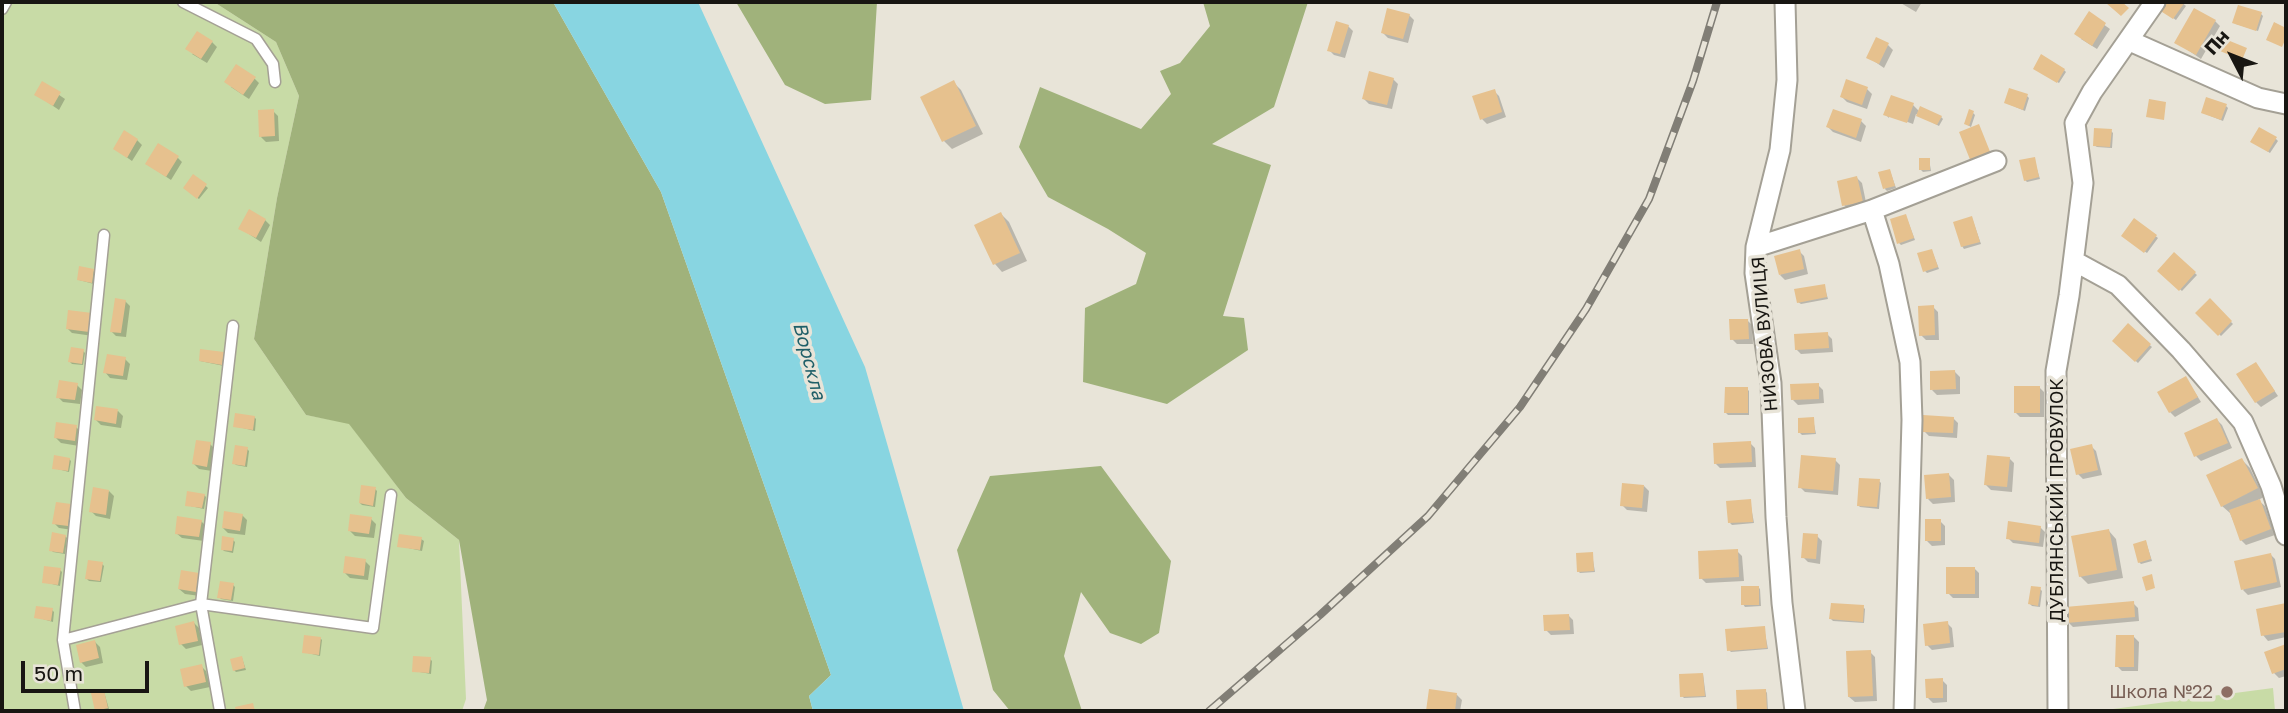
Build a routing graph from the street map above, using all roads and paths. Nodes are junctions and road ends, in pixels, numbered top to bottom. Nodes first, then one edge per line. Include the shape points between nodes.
1 (6, 2) edge
2 (183, 2) edge
3 (1786, 2) edge
4 (2155, 2) edge
5 (2, 9) edge
6 (2130, 41) junction
7 (275, 82) dead end
8 (2286, 104) edge
9 (1996, 161) dead end
10 (1872, 210) junction
11 (104, 235) dead end
12 (1756, 247) junction
13 (2074, 261) junction
14 (233, 326) dead end
15 (391, 495) dead end
16 (2286, 535) edge
17 (201, 604) junction
18 (62, 640) junction
19 (75, 711) edge
20 (220, 711) edge
21 (1796, 711) edge
22 (1904, 711) edge
23 (2058, 711) edge

1 - 5 lane
2 - 7 lane via 256,38 273,64
3 - 12 street, НИЗОВА ВУЛИЦЯ via 1787,80 1780,150
4 - 6 street
6 - 8 street via 2258,98
6 - 13 street, ДУБЛЯНСЬКИЙ ПРОВУЛОК via 2091,92 2075,123 2083,183
9 - 10 street
10 - 12 street
10 - 22 street via 1910,362
11 - 18 lane
12 - 21 street, НИЗОВА ВУЛИЦЯ via 1755,273 1771,383 1782,603
13 - 16 street via 2118,285 2243,422 2271,485
13 - 23 street, ДУБЛЯНСЬКИЙ ПРОВУЛОК via 2056,371
14 - 17 lane
15 - 17 lane via 373,628
17 - 18 lane
17 - 20 lane
18 - 19 lane

